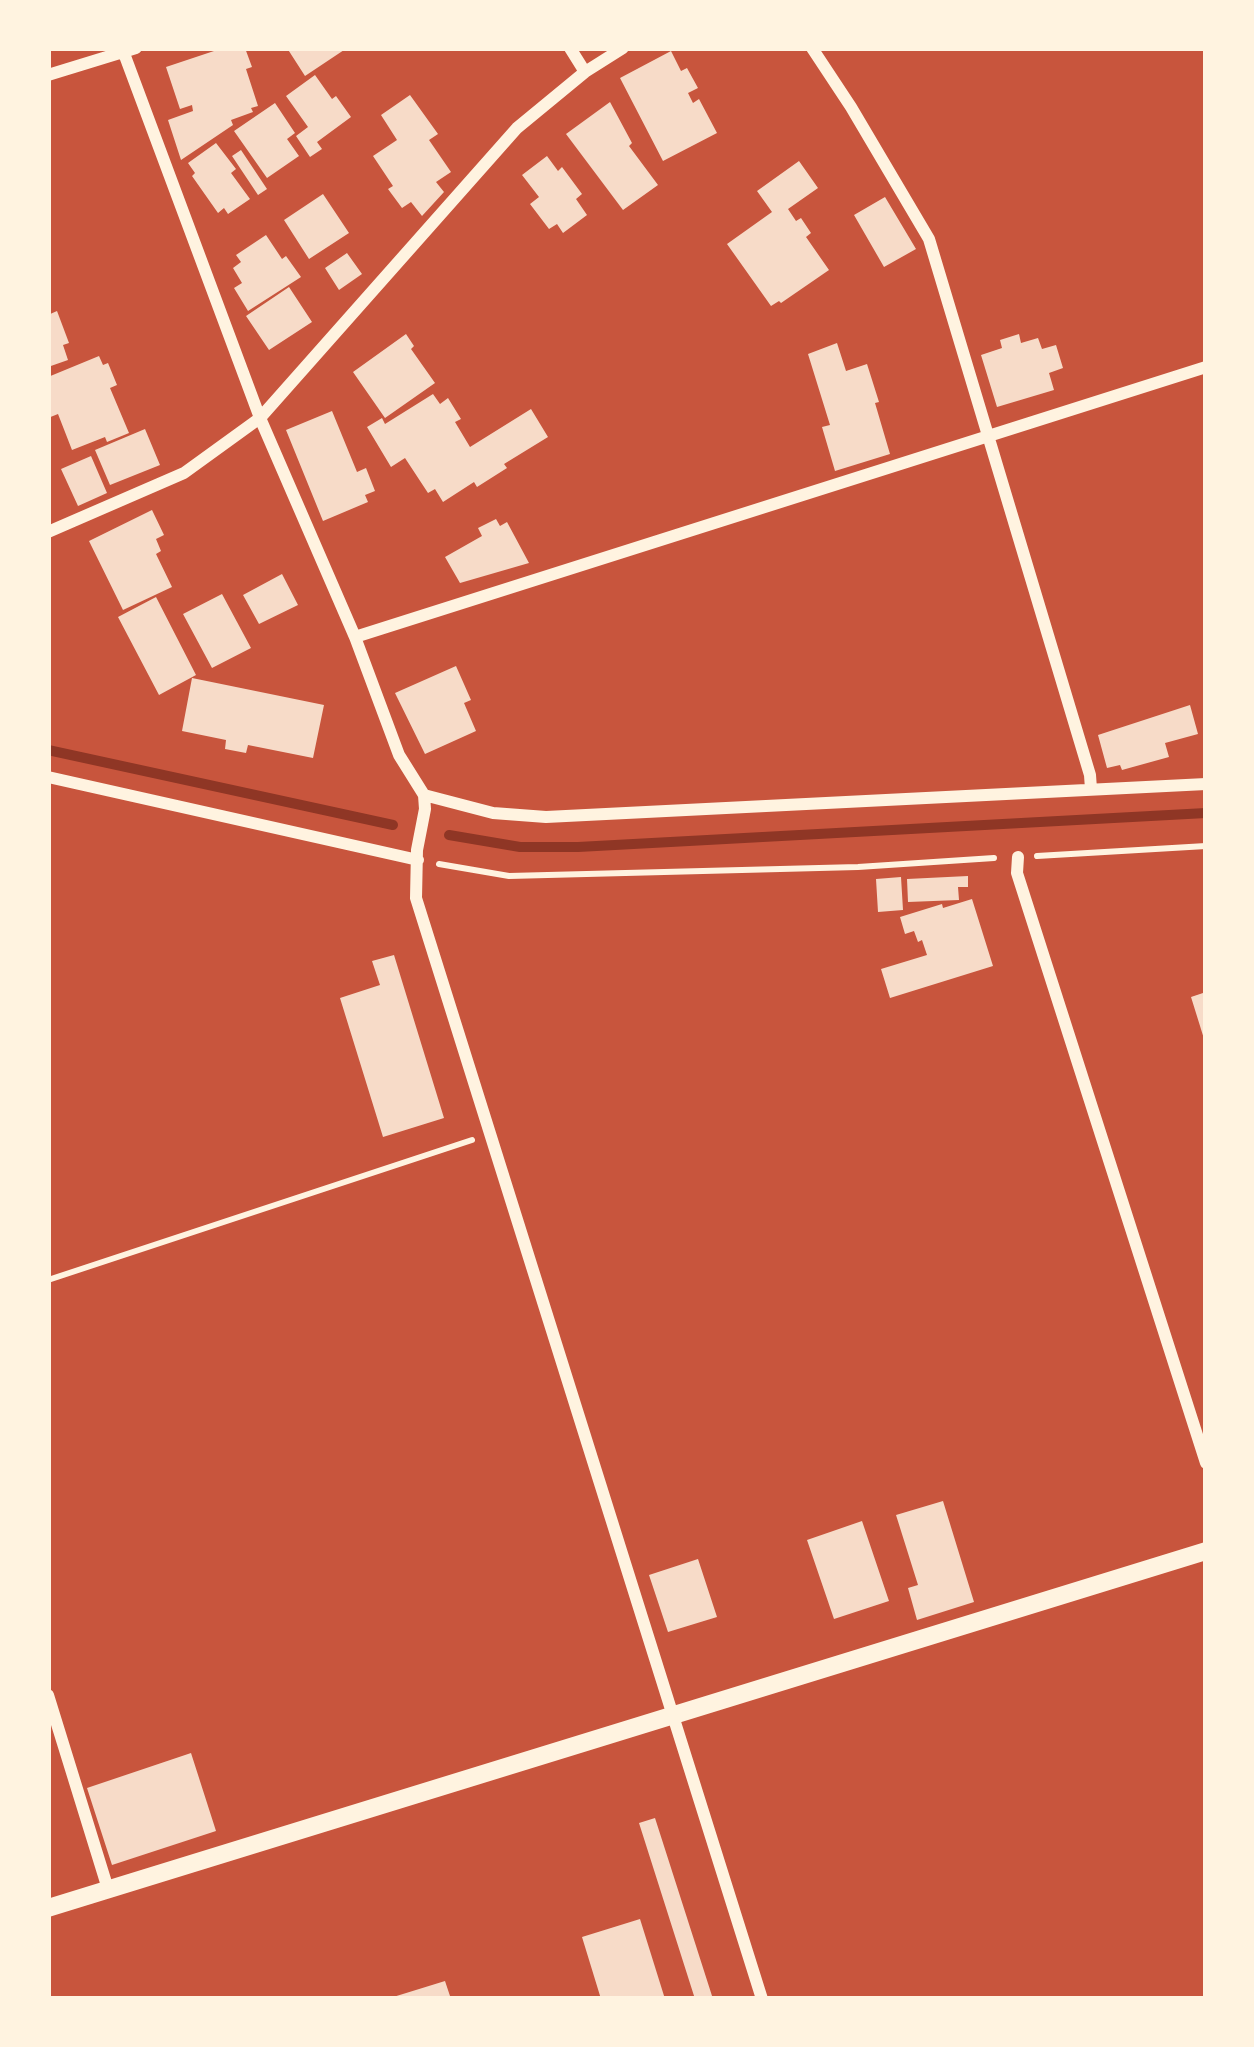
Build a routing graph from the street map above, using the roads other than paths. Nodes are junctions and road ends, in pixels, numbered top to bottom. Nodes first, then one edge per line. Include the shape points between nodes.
1 (570, 48) edge
2 (623, 48) edge
3 (812, 48) edge
4 (127, 49) edge
5 (585, 72) junction
6 (48, 76) edge
7 (1206, 367) edge
8 (260, 418) junction
9 (988, 434) junction
10 (48, 532) edge
11 (356, 637) junction
12 (48, 777) edge
13 (1206, 784) edge
14 (1091, 789) junction
15 (424, 795) junction
16 (1018, 856) road end
17 (418, 860) junction
18 (1206, 1463) edge
19 (1206, 1551) edge
20 (48, 1695) edge
21 (671, 1716) junction
22 (108, 1889) junction
23 (48, 1908) edge
24 (762, 1999) edge

1 - 5 street
2 - 5 street
3 - 9 street via 929,239
4 - 6 street
4 - 8 street
5 - 8 street via 517,128
7 - 9 street
8 - 10 street via 184,473
8 - 11 street
9 - 11 street
9 - 14 street
11 - 15 street via 399,755
12 - 17 street
13 - 14 street
14 - 15 street via 546,817
15 - 17 street
16 - 18 street via 1017,874
17 - 21 street via 416,898
19 - 21 street
20 - 22 street
21 - 22 street
21 - 24 street
22 - 23 street

